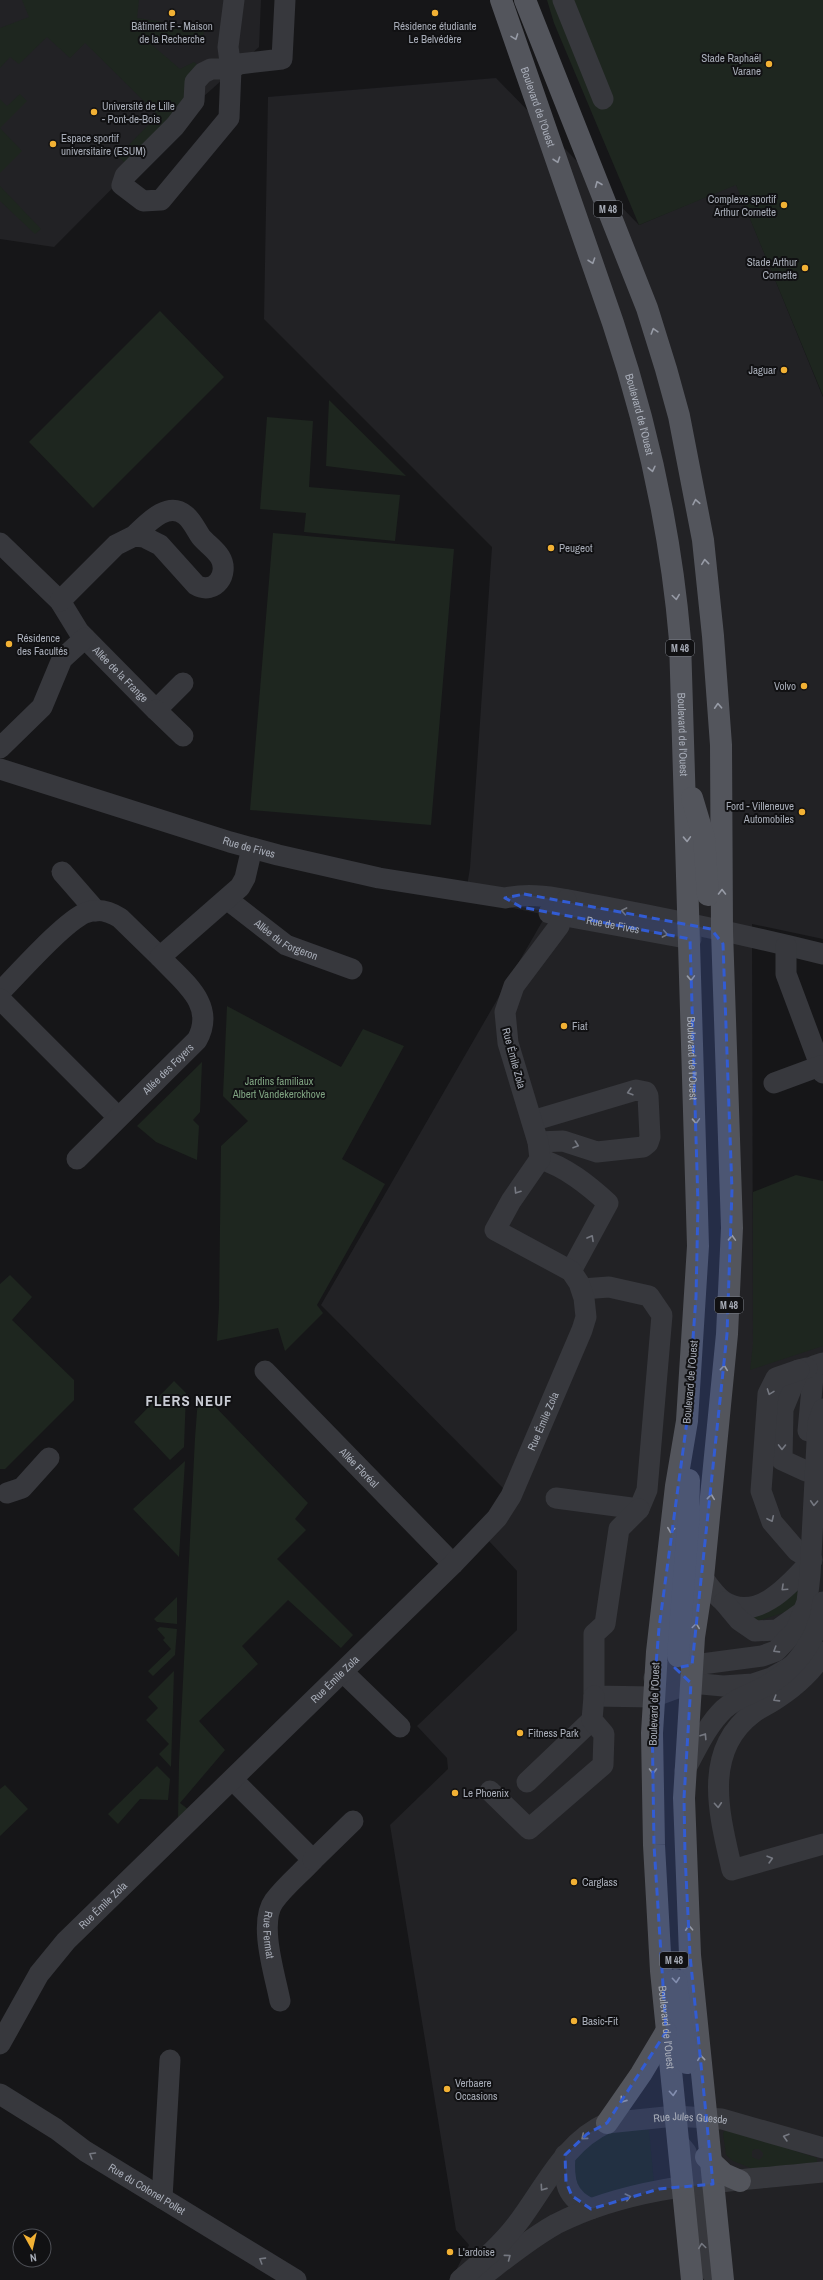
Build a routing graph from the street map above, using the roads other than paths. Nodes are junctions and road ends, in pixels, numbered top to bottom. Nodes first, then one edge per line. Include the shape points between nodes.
1 (234, 0) edge
2 (285, 0) edge
3 (501, 0) edge
4 (526, 0) edge
5 (563, 0) edge
6 (231, 69) junction
7 (603, 99) dead end
8 (134, 536) dead end
9 (0, 543) edge
10 (60, 601) junction
11 (85, 638) junction
12 (183, 683) dead end
13 (156, 710) junction
14 (183, 736) dead end
15 (0, 748) edge
16 (0, 769) edge
17 (685, 780) junction
18 (252, 848) junction
19 (62, 872) dead end
20 (228, 900) junction
21 (564, 908) junction
22 (96, 910) junction
23 (689, 932) junction
24 (719, 935) junction
25 (786, 951) junction
26 (823, 954) edge
27 (160, 957) junction
28 (823, 962) edge
29 (352, 969) dead end
30 (0, 992) edge
31 (0, 999) edge
32 (822, 1069) edge
33 (774, 1083) dead end
34 (118, 1117) junction
35 (532, 1121) junction
36 (539, 1151) junction
37 (77, 1159) dead end
38 (571, 1271) junction
39 (582, 1289) junction
40 (812, 1366) edge
41 (265, 1371) dead end
42 (823, 1409) edge
43 (687, 1421) junction
44 (49, 1458) dead end
45 (815, 1476) edge
46 (7, 1493) dead end
47 (556, 1498) dead end
48 (639, 1509) junction
49 (812, 1560) junction
50 (453, 1564) junction
51 (703, 1578) junction
52 (724, 1602) junction
53 (823, 1602) edge
54 (804, 1611) junction
55 (823, 1652) edge
56 (792, 1666) junction
57 (687, 1672) junction
58 (344, 1673) junction
59 (654, 1687) junction
60 (594, 1696) junction
61 (592, 1720) junction
62 (400, 1727) dead end
63 (685, 1770) junction
64 (233, 1780) junction
65 (527, 1782) dead end
66 (490, 1791) dead end
67 (653, 1803) junction
68 (353, 1821) dead end
69 (823, 1844) edge
70 (313, 1860) junction
71 (280, 2001) dead end
72 (666, 2032) junction
73 (0, 2044) edge
74 (170, 2060) dead end
75 (0, 2094) edge
76 (692, 2117) junction
77 (607, 2123) junction
78 (677, 2140) junction
79 (823, 2148) edge
80 (565, 2156) junction
81 (710, 2162) junction
82 (823, 2172) edge
83 (740, 2181) junction
84 (696, 2185) junction
85 (162, 2198) junction
86 (591, 2209) junction
87 (296, 2280) edge
88 (460, 2280) edge
89 (477, 2280) edge
90 (692, 2280) edge
91 (718, 2280) edge
92 (723, 2280) edge

1 - 6 street via 228,47
2 - 6 street via 282,59 239,64
3 -> 17 main road, Boulevard de l'Ouest / M 48 via 615,330 662,513 677,609
24 -> 4 main road, Boulevard de l'Ouest / M 48 via 721,745 717,676 703,540 678,416 647,308 534,26
5 - 7 street
6 - 6 street via 211,69 203,73 195,82 194,101 175,126 125,176 122,185 143,201 161,200 229,118
8 - 10 street via 116,544
9 - 10 street, Allée de la Frange
10 - 11 street, Allée de la Frange
11 - 13 street, Allée de la Frange
11 - 15 street, Allée de la Frange via 62,659 42,707
12 - 13 street, Allée de la Frange
13 - 14 street, Allée de la Frange
16 - 18 street, Rue de Fives
17 -> 23 main road, Boulevard de l'Ouest / M 48
17 - 24 main road via 704,838 709,920
18 - 20 street via 245,878
18 - 21 street, Rue de Fives via 379,878 505,898 521,907
19 - 22 street
20 - 27 street
20 - 29 street, Allée du Forgeron via 286,945
21 - 23 street, Rue de Fives
21 - 35 street, Rue Émile Zola via 556,931 514,986 505,1012 508,1043
22 - 27 street, Allée des Foyers via 120,918
22 - 30 street via 77,917
23 - 24 street, Rue de Fives
23 -> 43 main road, Boulevard de l'Ouest / M 48 via 698,1246
24 - 25 street, Rue de Fives
51 -> 24 main road, Boulevard de l'Ouest / M 48 via 730,1280 732,1190
25 - 26 street
25 - 28 street
25 - 32 street via 786,974
27 - 34 street, Allée des Foyers via 202,1005 204,1024 197,1040
31 - 34 street
32 - 33 street
34 - 37 street, Allée des Foyers
35 - 36 street, Rue Émile Zola
36 -> 35 street via 563,1141 596,1152 643,1147 650,1137 648,1096 646,1092 636,1090
38 -> 36 street via 608,1203 592,1188
36 -> 38 street via 495,1230
38 - 39 street, Rue Émile Zola
39 - 48 street via 609,1287 649,1296 662,1315 647,1490
39 - 50 street, Rue Émile Zola via 586,1308 585,1322 511,1496 497,1518
40 - 45 street
40 -> 49 street via 776,1378 768,1394 762,1491 772,1522 797,1551
41 - 50 street, Allée Floréal
42 - 45 street via 818,1422
43 - 57 main road via 688,1526 678,1646
43 -> 59 main road, Boulevard de l'Ouest / M 48 via 676,1486
44 - 46 street via 22,1488
45 -> 49 street
47 - 48 street
48 - 60 street via 619,1530 605,1624 594,1634
49 -> 52 street via 773,1598 760,1605 746,1608
49 - 54 street
50 - 58 street, Rue Émile Zola
51 - 52 street via 716,1596
57 -> 51 main road, Boulevard de l'Ouest / M 48
52 - 54 street via 739,1620 755,1630 777,1630
53 - 56 street via 815,1634
54 -> 57 street via 796,1630 776,1650
55 -> 69 street via 802,1678 780,1697 752,1713 732,1735 723,1753 718,1779 718,1808 732,1870
56 - 57 street via 771,1678 753,1684 722,1686
63 -> 56 street, Boulevard de l'Ouest via 702,1738 724,1709 742,1696 769,1684
57 - 59 street
57 - 63 main road, Boulevard de l'Ouest / M 48
58 - 62 street
58 - 64 street, Rue Émile Zola
59 - 60 street
59 -> 67 main road, Boulevard de l'Ouest / M 48
60 - 61 street
61 - 65 street
61 - 66 street via 604,1734 603,1765 529,1829
76 -> 63 main road, Boulevard de l'Ouest / M 48
64 - 70 street
64 - 73 street, Rue Émile Zola via 175,1833 48,1961
67 - 72 main road, Boulevard de l'Ouest / M 48 via 656,1906
67 -> 76 main road, M 48 via 666,1860 677,1994
68 - 70 street, Rue Fermat
70 - 71 street, Rue Fermat via 274,1902 268,1913 268,1939
72 -> 76 main road, Boulevard de l'Ouest / M 48
72 -> 77 main road
74 - 85 street
85 -> 75 street, Rue du Colonel Pollet via 85,2152 56,2129
76 - 77 street, Rue Jules Guesde
76 - 78 main road, Boulevard de l'Ouest / M 48
79 -> 76 street, Rue Jules Guesde via 734,2122
76 - 81 main road, M 48 via 697,2139
77 - 78 street via 652,2126
77 -> 80 street, Rue Jules Guesde via 587,2134
78 - 84 main road, Boulevard de l'Ouest / M 48
80 - 86 street via 566,2182 572,2196 579,2204
80 -> 88 street, Rue Jules Guesde via 502,2242
81 - 83 main road, M 48 via 724,2174
81 - 84 main road, Boulevard de l'Ouest / M 48
82 - 83 street
83 - 84 street
86 -> 84 street via 615,2200
84 - 90 main road, Boulevard de l'Ouest / M 48
91 -> 84 street, Boulevard de l'Ouest via 704,2263
84 - 92 main road, Boulevard de l'Ouest / M 48
87 -> 85 street, Rue du Colonel Pollet
89 -> 86 street via 542,2233

